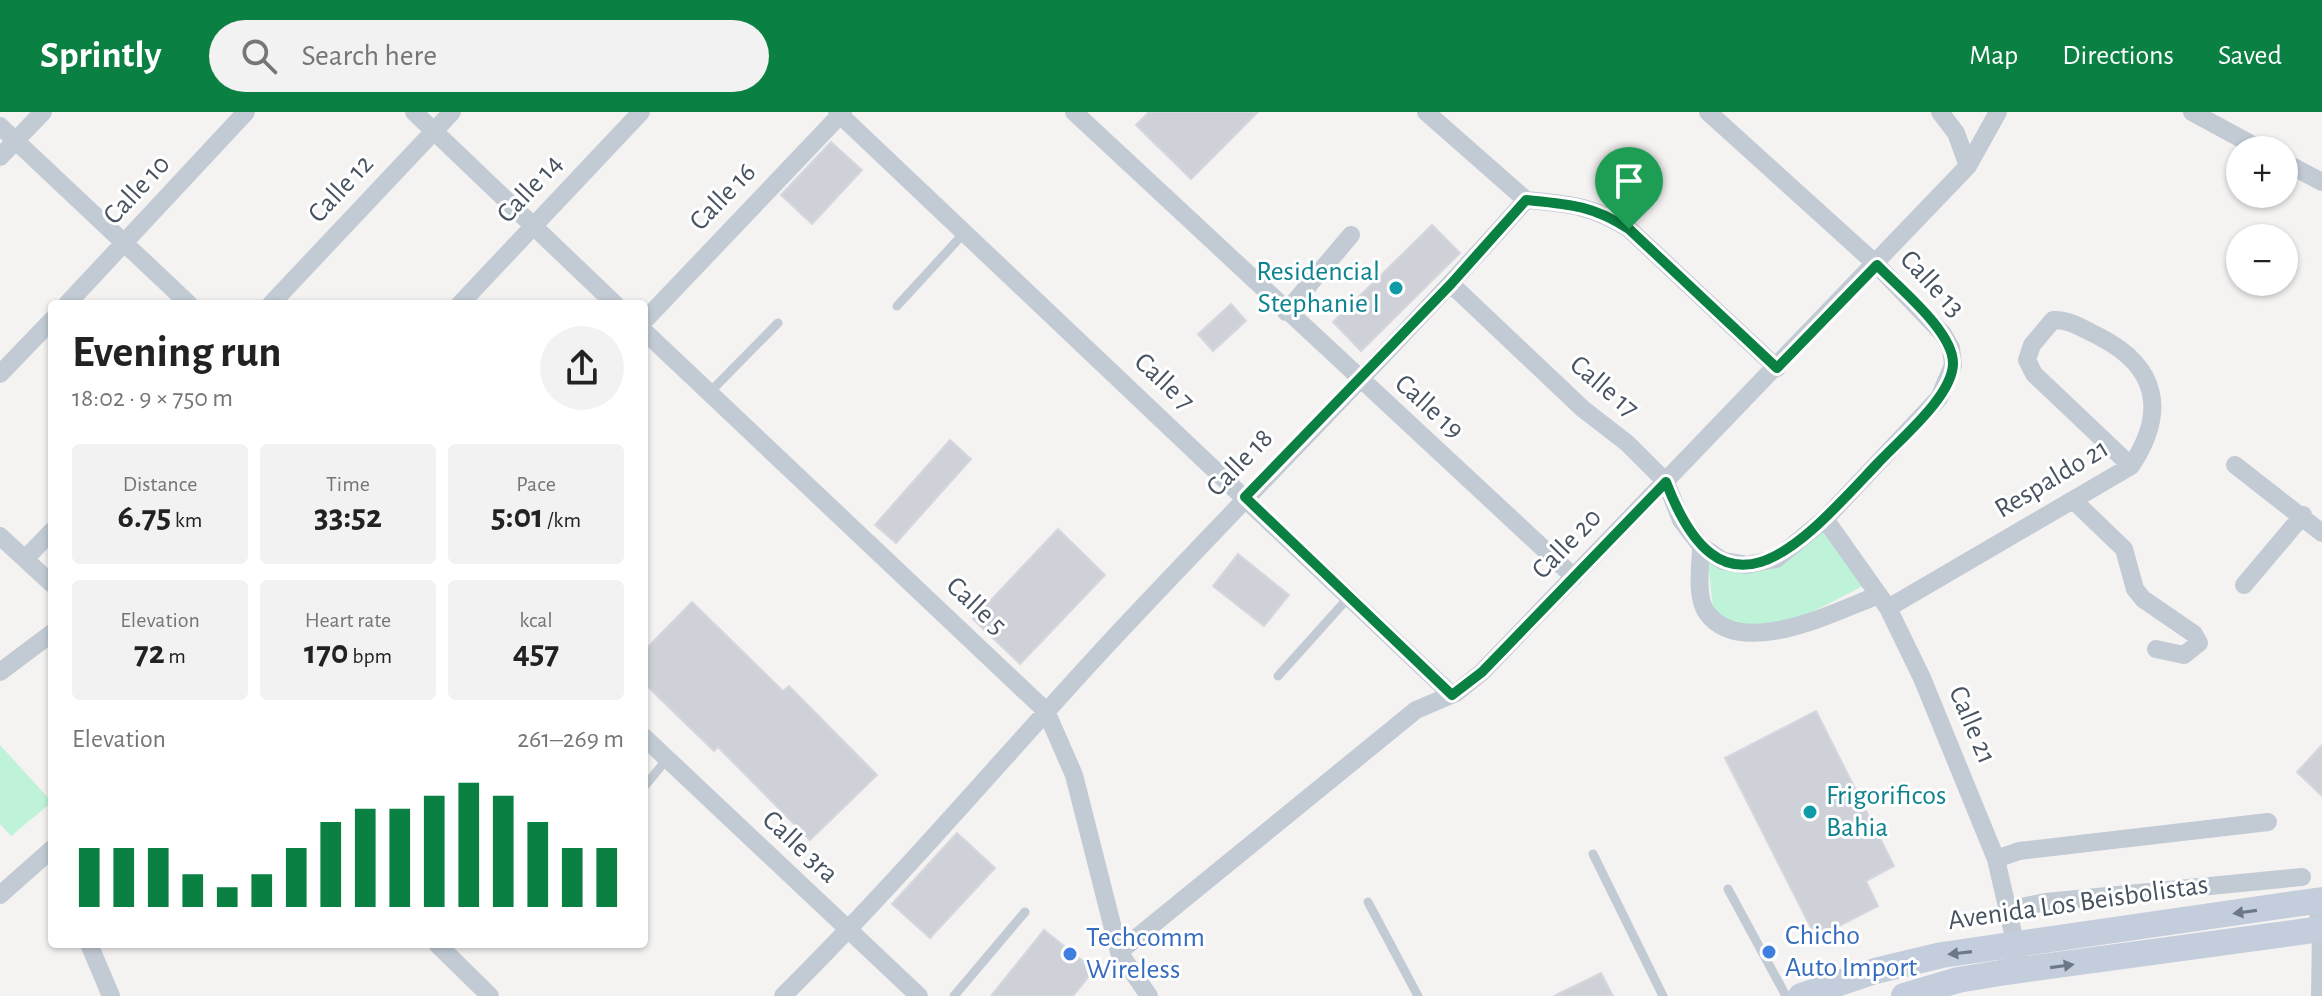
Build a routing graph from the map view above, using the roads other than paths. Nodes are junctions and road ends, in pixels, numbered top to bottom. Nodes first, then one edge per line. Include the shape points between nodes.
1 (43, 112) edge
2 (246, 112) edge
3 (414, 112) edge
4 (452, 112) edge
5 (641, 112) edge
6 (1074, 112) edge
7 (1426, 112) edge
8 (1708, 112) edge
9 (1940, 112) edge
10 (1998, 112) edge
11 (2192, 112) edge
12 (840, 113) edge
13 (0, 126) edge
14 (434, 131) junction
15 (2236, 136) edge
16 (16, 141) junction
17 (0, 157) edge
18 (1968, 166) junction
19 (2298, 169) edge
20 (2322, 182) edge
21 (1526, 200) junction
22 (534, 226) junction
23 (965, 232) junction
24 (1351, 235) dead end
25 (125, 244) junction
26 (1877, 265) junction
27 (1451, 284) junction
28 (71, 300) edge
29 (185, 300) edge
30 (275, 300) edge
31 (464, 300) edge
32 (611, 300) edge
33 (897, 306) dead end
34 (1286, 312) junction
35 (648, 317) edge
36 (778, 323) dead end
37 (48, 324) edge
38 (648, 335) edge
39 (1777, 368) junction
40 (0, 374) edge
41 (1358, 380) junction
42 (709, 393) junction
43 (2235, 465) dead end
44 (2131, 466) junction
45 (1666, 482) junction
46 (1245, 497) junction
47 (2074, 501) junction
48 (2303, 515) junction
49 (1825, 519) junction
50 (2322, 533) edge
51 (48, 535) edge
52 (0, 536) edge
53 (1701, 546) junction
54 (25, 559) junction
55 (1574, 577) junction
56 (48, 580) edge
57 (2244, 585) dead end
58 (1349, 597) junction
59 (1884, 602) junction
60 (48, 636) edge
61 (2156, 649) dead end
62 (0, 672) edge
63 (1278, 676) dead end
64 (1452, 695) junction
65 (1046, 711) junction
66 (648, 741) edge
67 (667, 759) junction
68 (648, 782) edge
69 (2268, 822) dead end
70 (1593, 854) dead end
71 (48, 855) edge
72 (1996, 859) junction
73 (2302, 877) dead end
74 (1728, 889) dead end
75 (0, 895) edge
76 (2319, 901) edge
77 (1368, 902) dead end
78 (2010, 909) junction
79 (1025, 912) dead end
80 (2322, 929) edge
81 (849, 931) junction
82 (2016, 945) junction
83 (91, 948) edge
84 (441, 948) edge
85 (1119, 952) junction
86 (2022, 972) junction
87 (111, 996) edge
88 (490, 996) edge
89 (783, 996) edge
90 (919, 996) edge
91 (954, 996) edge
92 (1149, 996) edge
93 (1418, 996) edge
94 (1663, 996) edge
95 (1786, 996) edge
96 (1801, 996) edge
97 (1904, 996) edge
98 (2320, 996) edge

1 - 16 street
2 - 25 street, Calle 10
3 - 14 street
4 - 14 street, Calle 12
5 - 22 street, Calle 14
6 - 34 street, Calle 19
7 - 21 street
8 - 26 street, Calle 13
9 - 18 street via 1956,133
10 - 18 street, Calle 20
11 - 15 street
12 - 23 street, Calle 7
12 - 35 street, Calle 16
13 - 16 street
14 - 22 street
14 - 30 street, Calle 12
16 - 17 street
16 - 25 street
18 - 26 street, Calle 20
19 - 20 street
21 - 27 street, Calle 18
21 - 39 street via 1575,204 1602,212 1629,229
22 - 31 street, Calle 14
22 - 32 street
23 - 33 lane
23 - 46 street, Calle 7
24 - 34 street
25 - 28 street, Calle 10
25 - 29 street
26 - 39 street, Calle 20
26 - 49 street, Calle 13 via 1943,334 1953,365 1939,398
27 - 41 street, Calle 18
27 - 45 street, Calle 17
34 - 41 street, Calle 19
36 - 42 lane
37 - 40 street
38 - 42 street, Calle 5
39 - 45 street, Calle 20
41 - 46 street, Calle 18
41 - 55 street, Calle 19
42 - 65 street, Calle 5
43 - 48 street
44 - 44 street, Respaldo 21 via 2146,445 2152,400 2147,378 2122,349 2064,319 2053,320 2032,345 2027,360 2034,374
44 - 47 street, Respaldo 21
45 - 53 street, Calle 17 via 1681,520
45 - 55 street, Calle 20
46 - 58 street, Calle 7
46 - 65 street, Calle 18
47 - 59 street, Respaldo 21
47 - 61 street via 2124,549 2143,599 2199,643 2184,655
48 - 50 street
48 - 57 street
49 - 53 street, Calle 17 via 1776,559 1747,565 1723,561
49 - 59 street, Calle 21
51 - 54 street
52 - 54 street
53 - 59 street via 1706,611 1728,630 1757,635
54 - 56 street
55 - 64 street, Calle 20 via 1482,672
58 - 63 lane
58 - 64 street, Calle 7
59 - 72 street, Calle 21 via 1922,678
60 - 62 street
64 - 85 street, Calle 20 via 1416,710
65 - 81 street, Calle 18
65 - 85 street, Calle 5 via 1074,775
66 - 67 street, Calle 3ra
67 - 68 lane
67 - 81 street, Calle 3ra
69 - 72 street via 2019,851
70 - 94 lane
71 - 75 street
72 - 78 street, Calle 21
73 - 78 street
74 - 95 lane
76 - 80 street
76 -> 82 main road, Avenida Los Beisbolistas
77 - 93 lane
78 - 82 street, Calle 21
79 - 91 lane
86 -> 80 main road, Avenida Los Beisbolistas
80 - 98 street
81 - 89 street, Calle 18
81 - 90 street, Calle 3ra
82 - 86 street, Calle 21
82 -> 96 main road, Avenida Los Beisbolistas via 1942,955
83 - 87 street
84 - 88 street
85 - 92 street, Calle 5
86 - 97 main road, Avenida Los Beisbolistas via 1958,980

